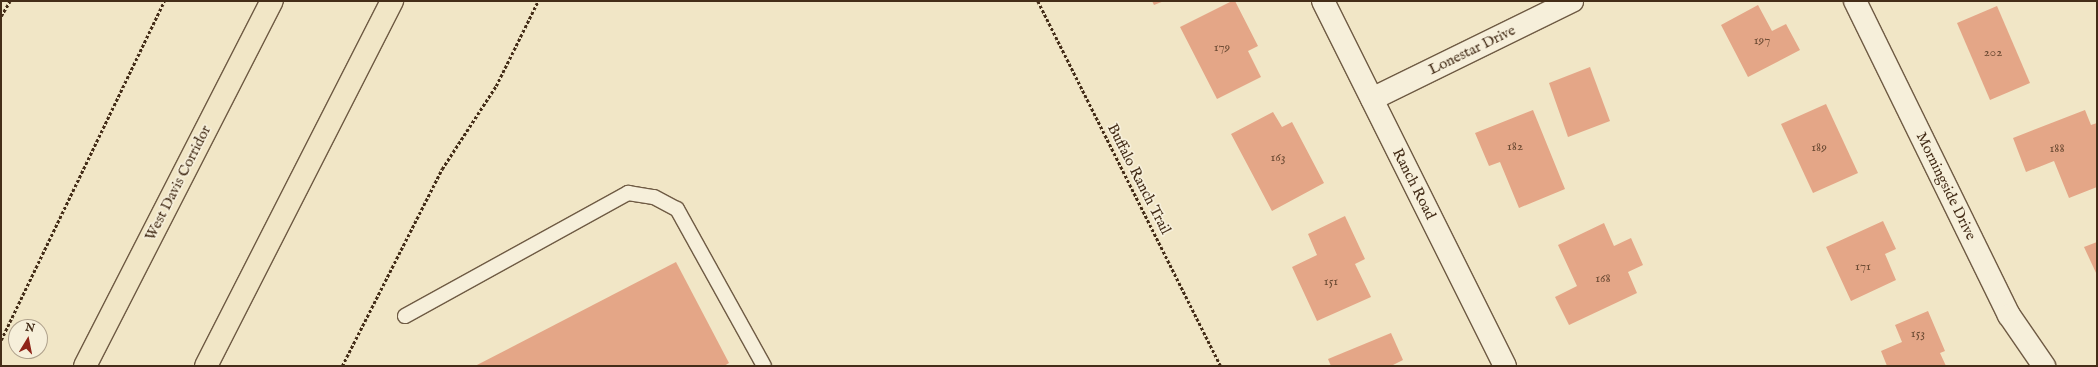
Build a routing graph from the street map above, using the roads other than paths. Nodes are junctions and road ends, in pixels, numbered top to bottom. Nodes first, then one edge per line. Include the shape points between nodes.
1 (272, 1) edge
2 (392, 1) edge
3 (1323, 1) edge
4 (1572, 1) edge
5 (1855, 1) edge
6 (1372, 99) junction
7 (405, 316) dead end
8 (85, 366) edge
9 (206, 366) edge
10 (764, 366) edge
11 (1505, 366) edge
12 (2044, 366) edge

1 - 8 highway, West Davis Corridor
2 - 9 highway
3 - 6 street, Ranch Road
4 - 6 street, Lonestar Drive
5 - 12 street, Morningside Drive via 2009,315
6 - 11 street, Ranch Road
7 - 10 lane via 628,193 654,197 677,209

